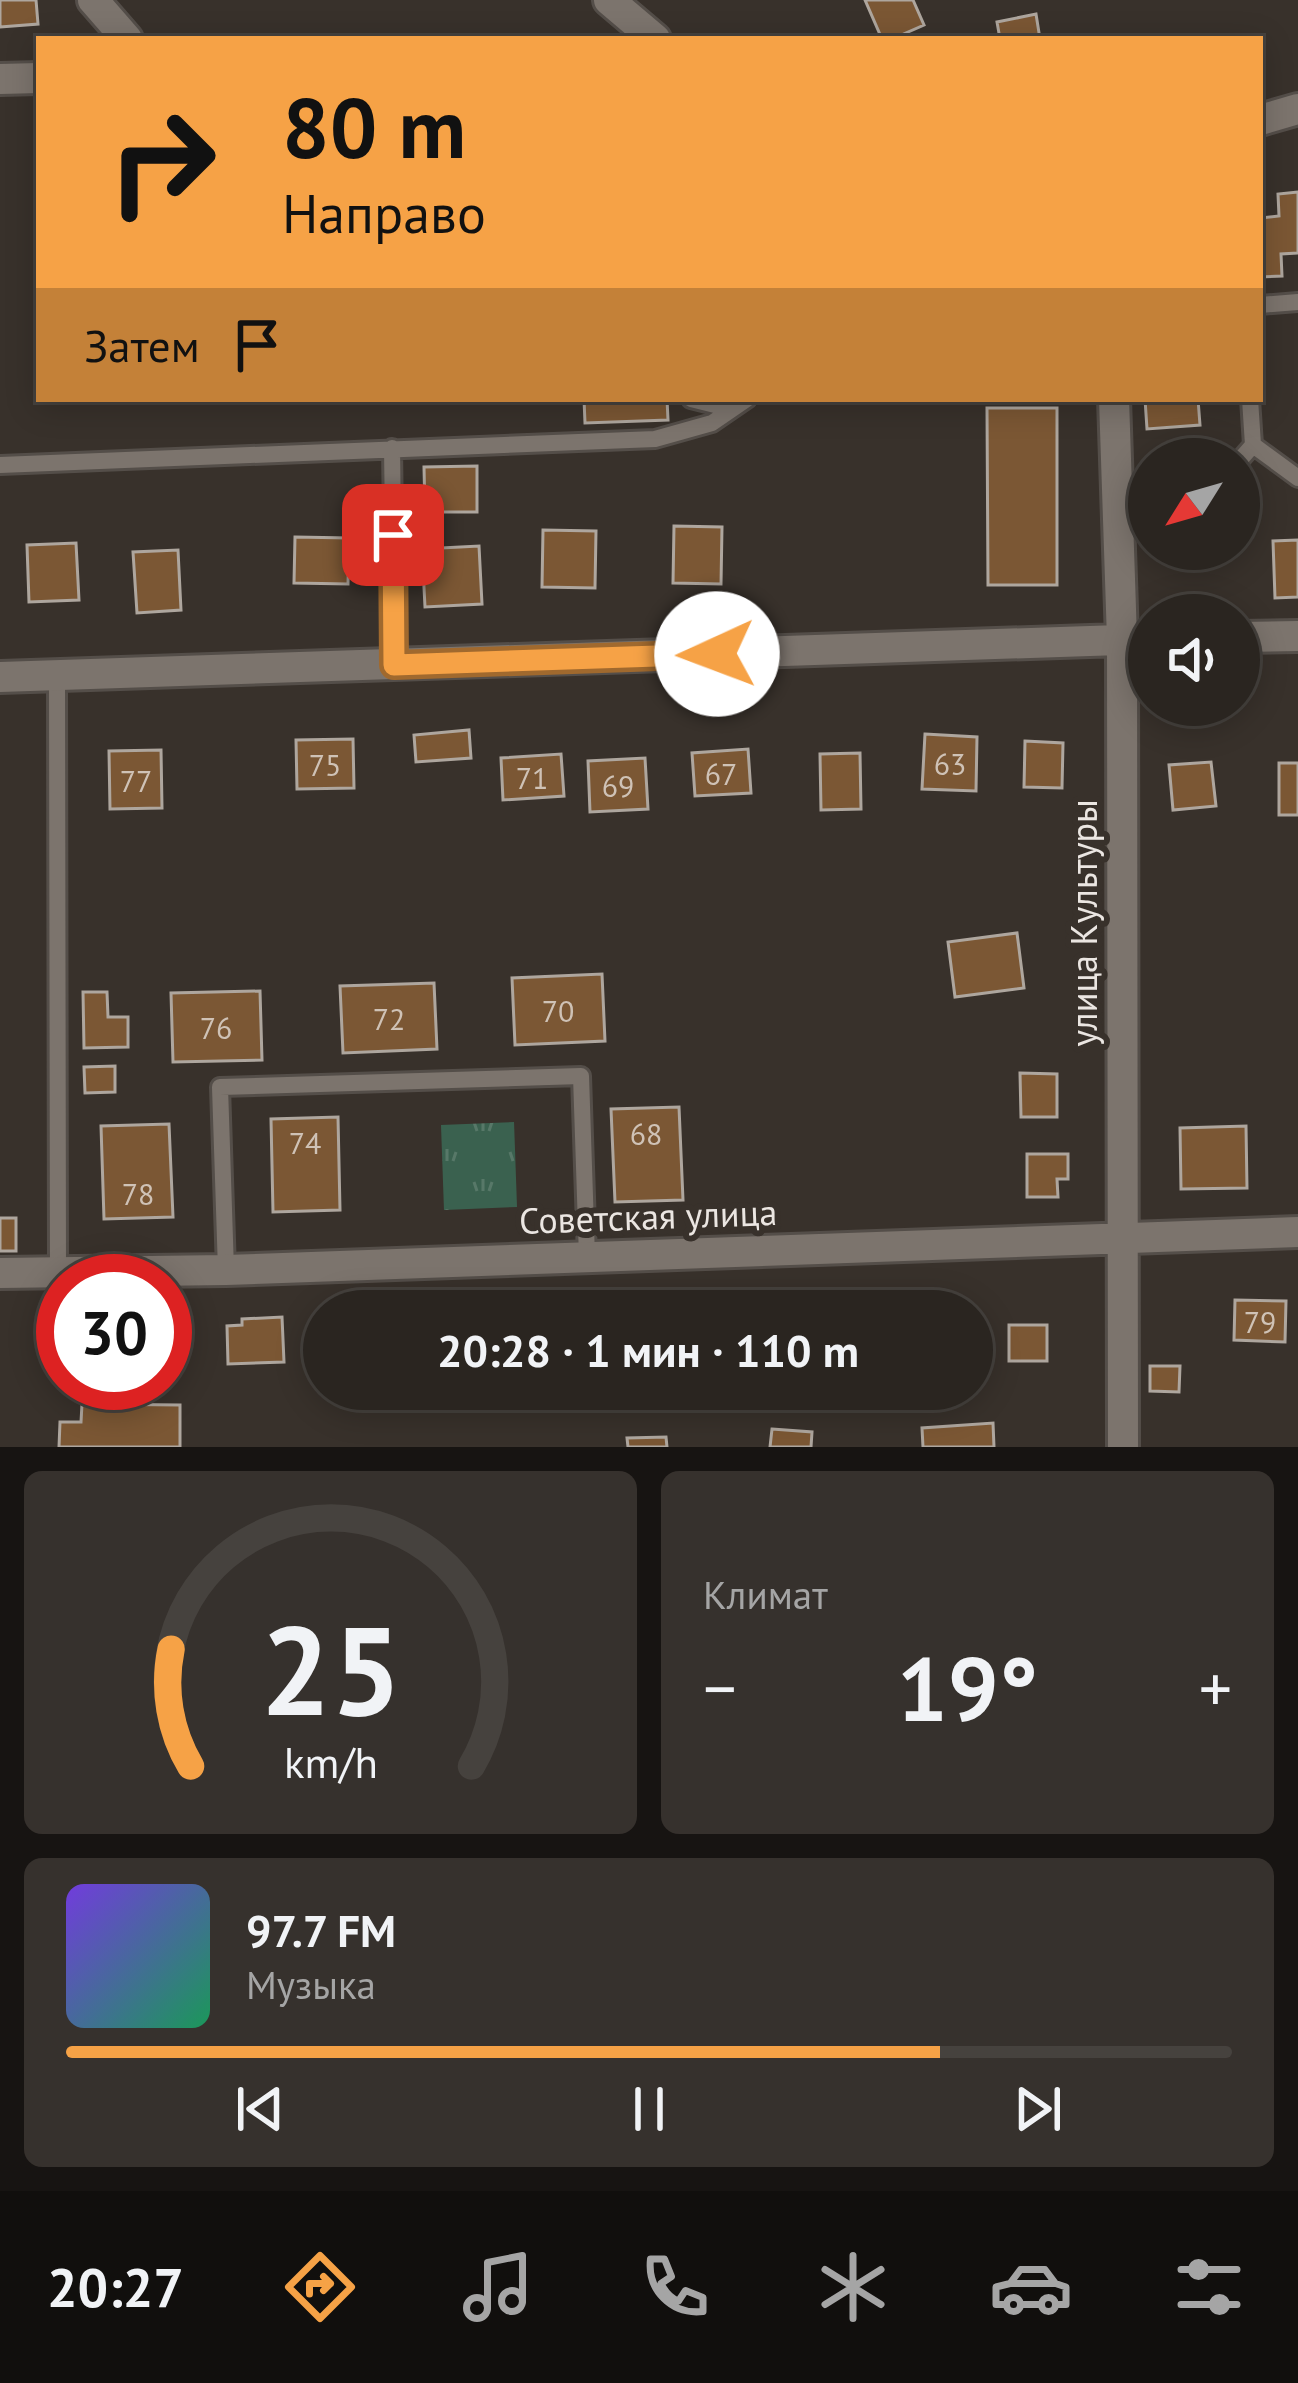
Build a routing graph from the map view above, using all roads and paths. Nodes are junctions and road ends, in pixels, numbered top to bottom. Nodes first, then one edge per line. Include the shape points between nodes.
1 (93, 0) edge
2 (609, 0) edge
3 (124, 36) edge
4 (651, 36) edge
5 (36, 78) edge
6 (0, 79) edge
7 (1298, 109) edge
8 (1263, 119) edge
9 (1298, 302) edge
10 (1263, 305) edge
11 (1115, 402) edge
12 (1250, 402) edge
13 (739, 404) edge
14 (1253, 438) edge
15 (392, 448) junction
16 (1260, 450) edge
17 (1128, 459) edge
18 (0, 465) edge
19 (1298, 478) edge
20 (1298, 636) edge
21 (1260, 637) edge
22 (1128, 639) edge
23 (394, 665) junction
24 (0, 677) edge
25 (58, 677) junction
26 (1133, 726) edge
27 (1298, 1232) edge
28 (1121, 1238) junction
29 (58, 1254) edge
30 (587, 1257) junction
31 (192, 1270) edge
32 (226, 1270) junction
33 (36, 1272) edge
34 (0, 1273) edge
35 (1123, 1447) edge

1 - 3 street
2 - 4 street
5 - 6 street
7 - 8 street
9 - 10 lane
11 - 17 street, улица Культуры
12 - 14 lane
13 - 15 lane via 712,423 655,439
15 - 18 lane
15 - 23 lane
16 - 19 lane
20 - 21 street
22 - 23 street
23 - 25 street
24 - 25 street
25 - 29 lane
26 - 28 street, улица Культуры
27 - 28 street, Советская улица
28 - 30 street, Советская улица
28 - 35 street, улица Культуры
30 - 32 street, Советская улица
30 - 32 lane via 581,1076 220,1087
31 - 32 street, Советская улица
33 - 34 street, Советская улица

